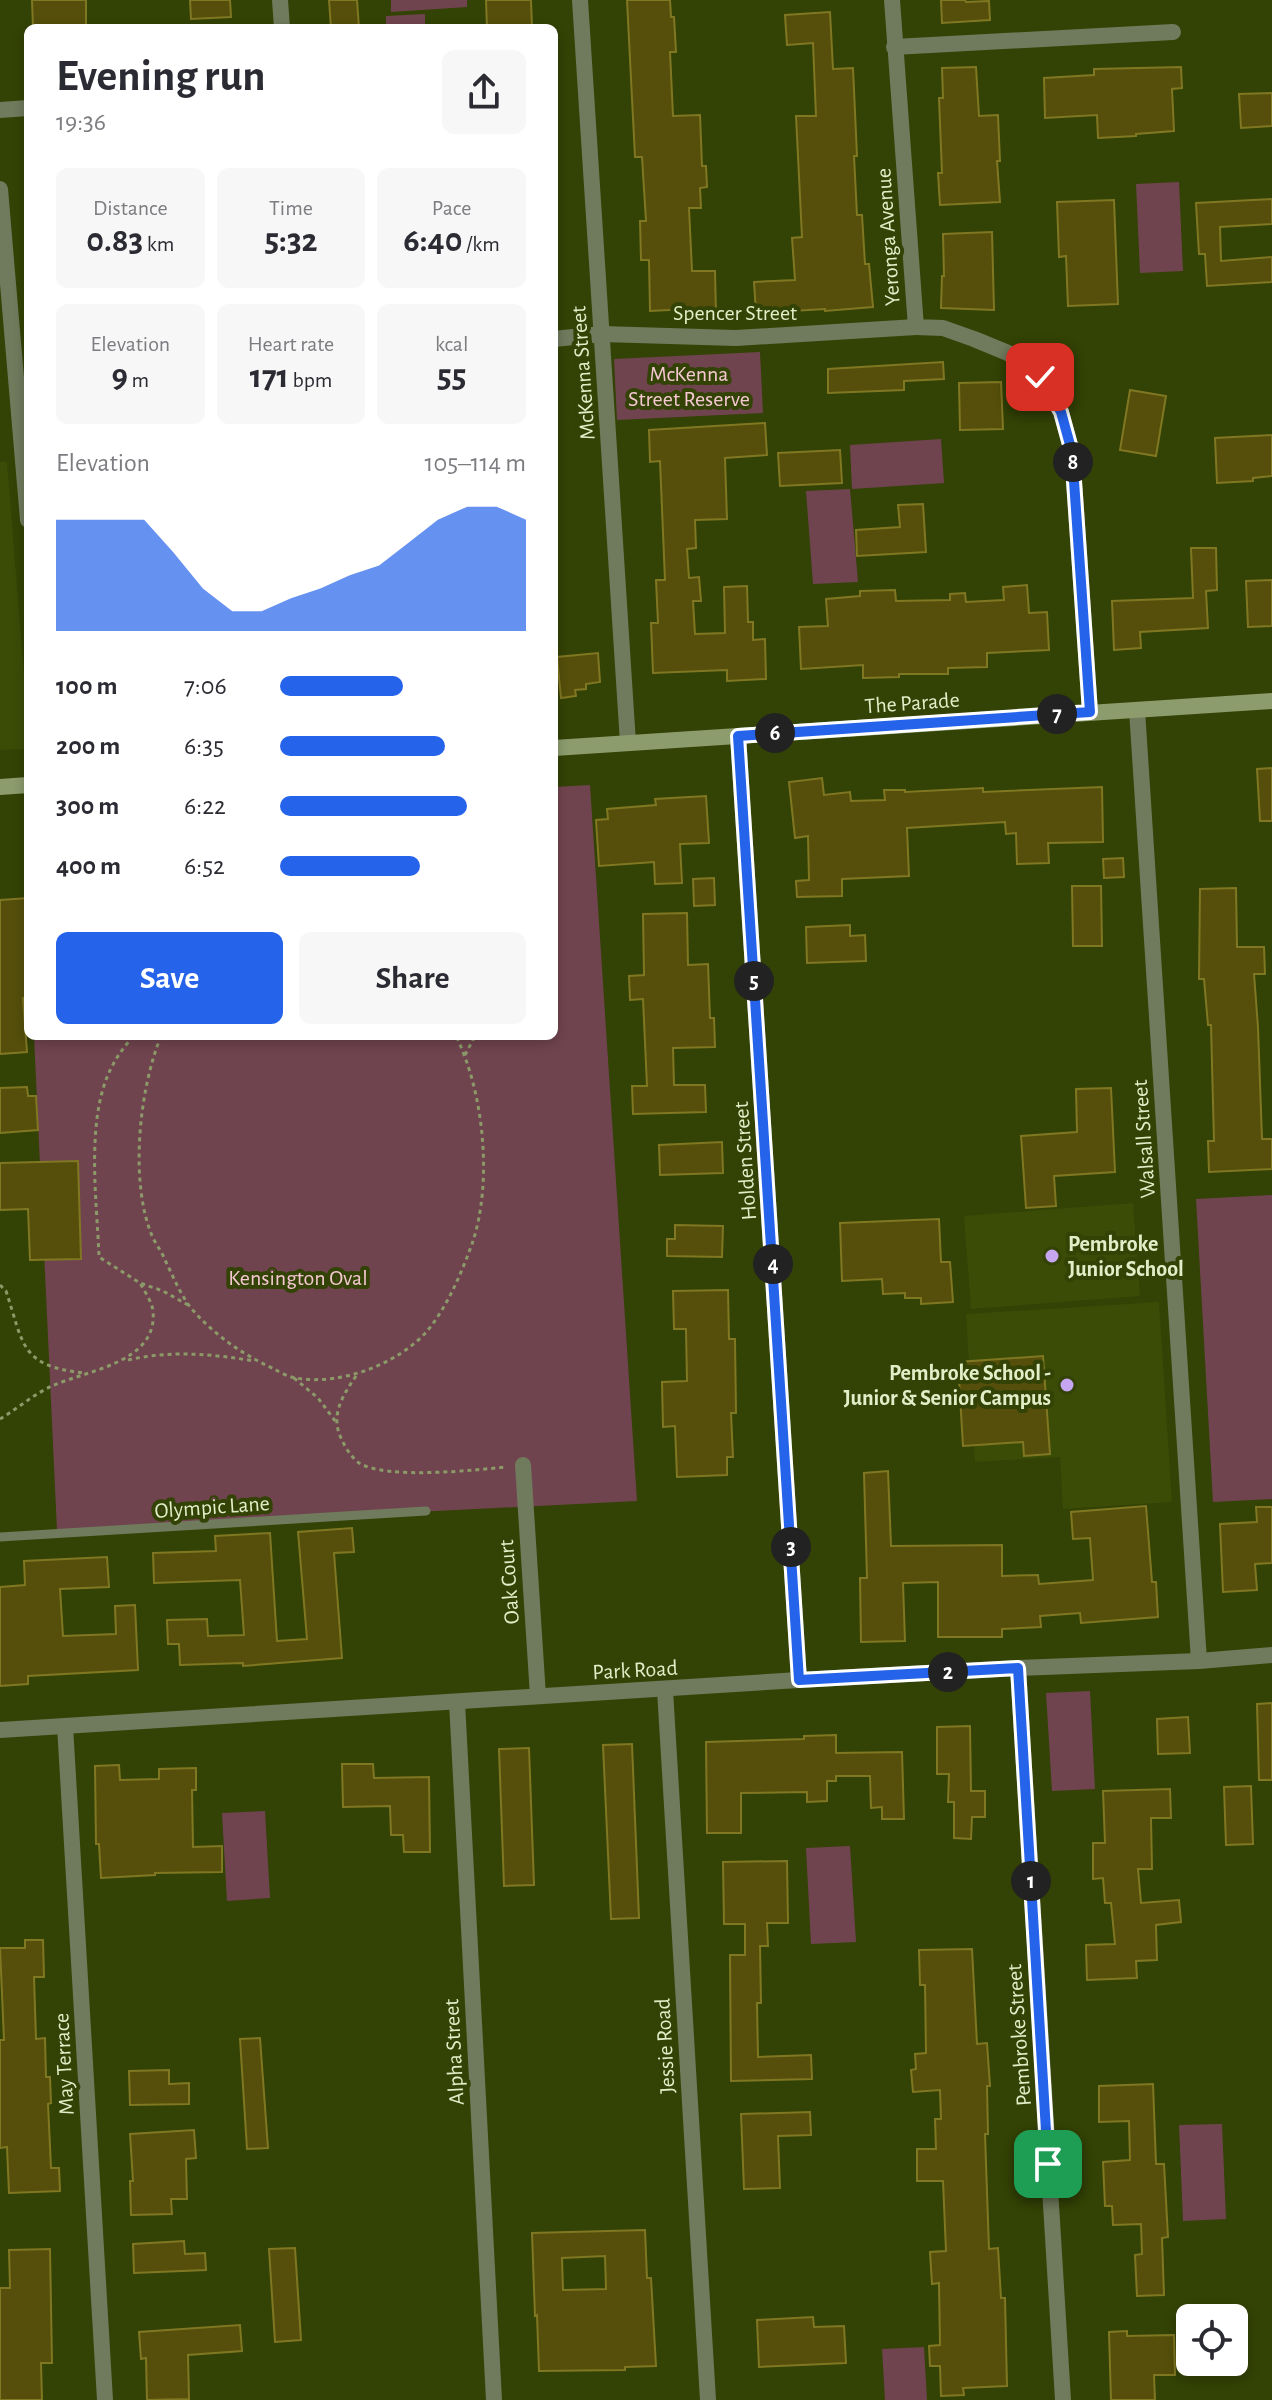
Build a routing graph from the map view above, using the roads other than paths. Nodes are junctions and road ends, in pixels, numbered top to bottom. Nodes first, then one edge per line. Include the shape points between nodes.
1 (280, 0) edge
2 (580, 0) edge
3 (892, 0) edge
4 (282, 24) edge
5 (1173, 32) dead end
6 (894, 47) junction
7 (24, 108) edge
8 (0, 110) edge
9 (0, 189) edge
10 (916, 327) junction
11 (602, 334) junction
12 (558, 339) edge
13 (24, 473) edge
14 (1272, 701) edge
15 (1137, 710) junction
16 (1090, 712) junction
17 (738, 736) junction
18 (628, 743) junction
19 (558, 748) edge
20 (24, 785) edge
21 (0, 787) edge
22 (523, 1465) road end
23 (426, 1511) dead end
24 (0, 1537) edge
25 (1272, 1655) edge
26 (1199, 1661) junction
27 (1018, 1668) junction
28 (799, 1680) junction
29 (665, 1690) junction
30 (538, 1696) junction
31 (457, 1702) junction
32 (65, 1726) junction
33 (0, 1730) edge
34 (105, 2400) edge
35 (494, 2400) edge
36 (708, 2400) edge
37 (1063, 2400) edge

1 - 4 street
2 - 11 street, McKenna Street
3 - 6 street, Yeronga Avenue
5 - 6 street
6 - 10 street, Yeronga Avenue
7 - 8 street
9 - 13 street
10 - 11 street, Spencer Street via 736,338
10 - 16 street, Yeronga Avenue via 943,328 1008,353 1040,377 1061,412 1072,452
11 - 12 street, Spencer Street
11 - 18 street, McKenna Street
14 - 15 main road, The Parade
15 - 16 main road, The Parade
15 - 26 street, Walsall Street
16 - 17 main road, The Parade
17 - 18 main road, The Parade
17 - 28 street, Holden Street
18 - 19 main road, The Parade
20 - 21 main road
22 - 30 street, Oak Court
23 - 24 lane, Olympic Lane
25 - 26 street, Park Road
26 - 27 street, Park Road
27 - 28 street, Park Road
27 - 37 street, Pembroke Street
28 - 29 street, Park Road
29 - 30 street, Park Road
29 - 36 street, Jessie Road
30 - 31 street, Park Road
31 - 32 street, Park Road
31 - 35 street, Alpha Street
32 - 33 street, Park Road
32 - 34 street, May Terrace

